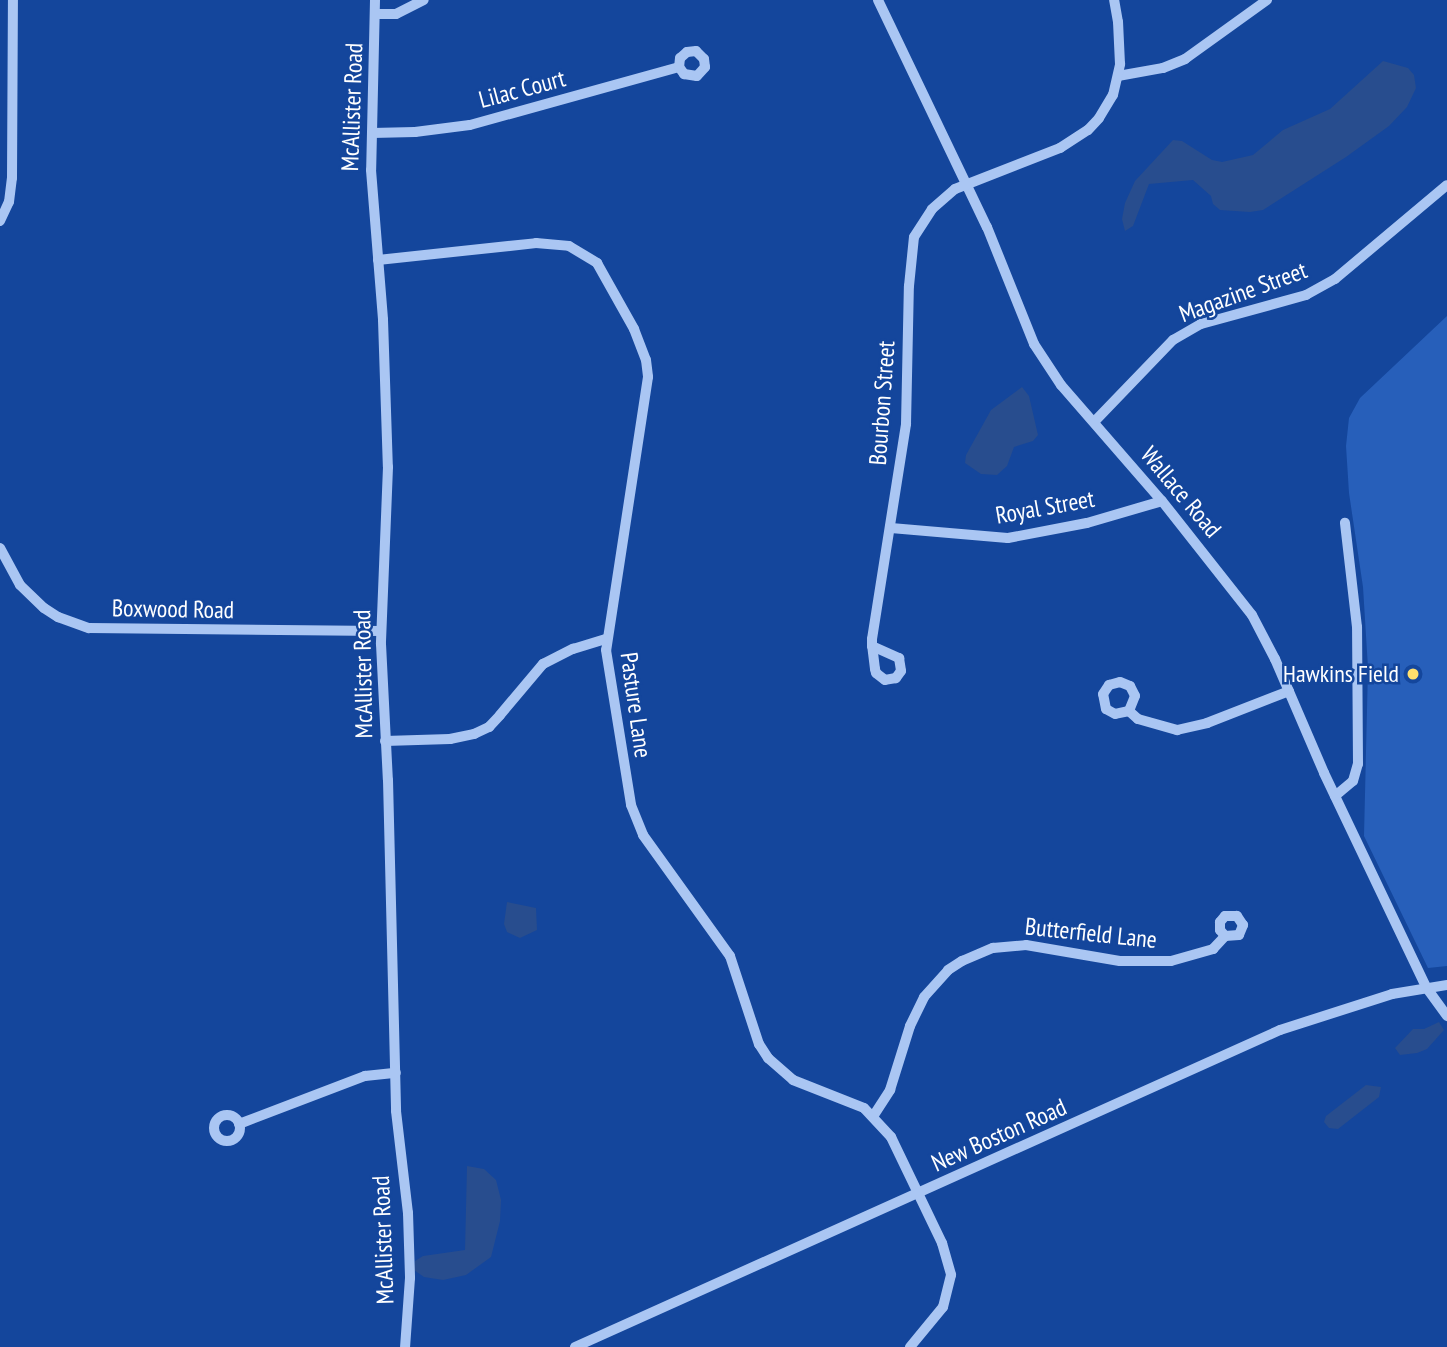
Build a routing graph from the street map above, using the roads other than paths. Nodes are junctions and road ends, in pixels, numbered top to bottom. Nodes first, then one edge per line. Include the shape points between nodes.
1 (13, 0) edge
2 (375, 0) edge
3 (424, 0) edge
4 (892, 0) edge
5 (1114, 0) edge
6 (1267, 0) edge
7 (880, 3) edge
8 (376, 14) junction
9 (679, 67) dead end
10 (1118, 76) junction
11 (372, 133) junction
12 (966, 184) junction
13 (1447, 184) edge
14 (0, 221) edge
15 (379, 260) junction
16 (1094, 422) junction
17 (1162, 501) junction
18 (1345, 523) dead end
19 (891, 528) junction
20 (0, 548) edge
21 (381, 631) junction
22 (606, 639) junction
23 (872, 646) dead end
24 (1289, 691) junction
25 (1129, 711) dead end
26 (386, 741) junction
27 (1335, 796) junction
28 (1225, 936) dead end
29 (1447, 985) edge
30 (1426, 987) junction
31 (1447, 1016) edge
32 (396, 1073) junction
33 (874, 1115) junction
34 (239, 1124) dead end
35 (918, 1194) junction
36 (405, 1347) edge
37 (575, 1347) edge
38 (910, 1347) edge

1 - 14 street via 12,178 9,202
2 - 8 street, McAllister Road
3 - 8 street via 396,14
4 - 7 street
5 - 10 street
6 - 10 street via 1185,59
7 - 12 street, Wallace Road
8 - 11 street, McAllister Road
9 - 11 street, Lilac Court via 470,125
10 - 12 street, Bourbon Street via 1099,118 1075,140
11 - 15 street, McAllister Road via 370,170
12 - 16 street, Wallace Road via 1034,344 1061,385
12 - 19 street, Bourbon Street via 943,198 914,237 906,424
13 - 16 street, Magazine Street via 1335,279 1306,295 1202,324 1172,340
15 - 21 street, McAllister Road via 388,467
15 - 22 street, Pasture Lane via 553,243 584,253 607,277 641,344 648,377
16 - 17 street, Wallace Road
17 - 19 street, Royal Street via 1087,523 1008,538
17 - 24 street, Wallace Road via 1252,615
18 - 27 street via 1357,627 1358,764 1353,781
19 - 23 street, Bourbon Street
20 - 21 street, Boxwood Road via 31,597 58,617 89,628
21 - 26 street, McAllister Road
22 - 26 street via 543,664 489,727 474,734
22 - 33 street, Pasture Lane via 617,732 636,820 730,956 759,1044 793,1080
24 - 25 street via 1177,730 1146,722
24 - 27 street, Wallace Road
26 - 32 street, McAllister Road
27 - 30 street, Wallace Road
28 - 33 street, Butterfield Lane via 1213,950 1171,961 1137,963 1026,945 993,948 970,957 948,970 924,997 890,1090
29 - 30 street, New Boston Road
30 - 31 street, Wallace Road
30 - 35 street, New Boston Road via 1349,1006 1280,1030
32 - 34 street via 365,1076
32 - 36 street, McAllister Road via 408,1213
33 - 35 street, Pasture Lane via 891,1137
35 - 37 street, New Boston Road
35 - 38 street, Pasture Lane via 943,1243 951,1275 943,1307

